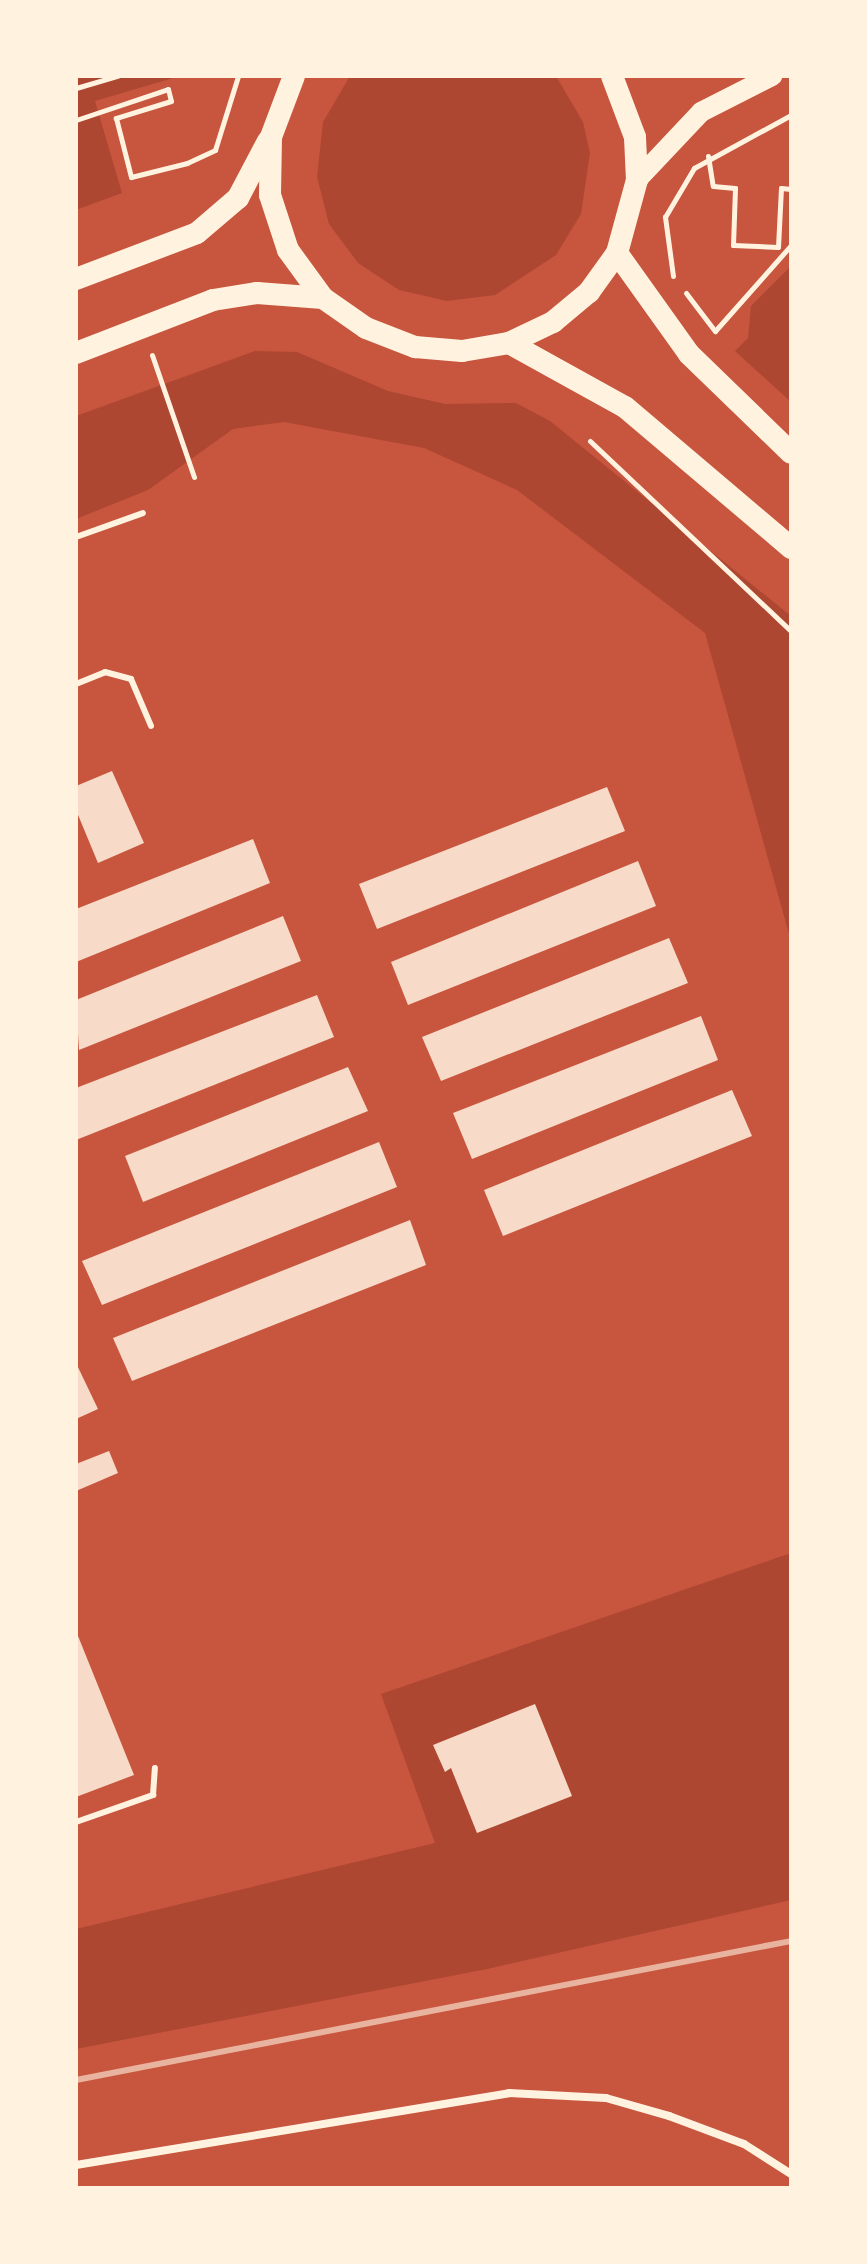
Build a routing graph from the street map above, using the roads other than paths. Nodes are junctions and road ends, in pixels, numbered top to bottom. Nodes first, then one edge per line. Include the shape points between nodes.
1 (294, 76) edge
2 (612, 76) edge
3 (772, 76) edge
4 (271, 137) junction
5 (637, 180) junction
6 (617, 253) junction
7 (76, 279) edge
8 (323, 298) junction
9 (509, 343) junction
10 (76, 353) edge
11 (791, 453) edge
12 (143, 513) dead end
13 (76, 537) edge
14 (791, 548) edge
15 (76, 684) edge
16 (151, 726) dead end
17 (155, 1768) dead end
18 (76, 1822) edge
19 (76, 2165) edge
20 (791, 2174) edge

1 - 4 highway
2 - 5 highway via 635,137
3 - 5 main road via 701,112
4 - 7 highway via 238,198 197,233
4 - 8 highway via 275,209 288,250
5 - 6 highway
6 - 9 highway via 589,292 553,322
6 - 11 highway via 689,354
8 - 9 highway via 366,328 415,347 462,351
8 - 10 highway via 228,298
9 - 14 highway via 625,407
12 - 13 lane
15 - 16 lane via 105,672 131,679
17 - 18 lane via 153,1795
19 - 20 street via 509,2093 606,2098 656,2112 744,2144

